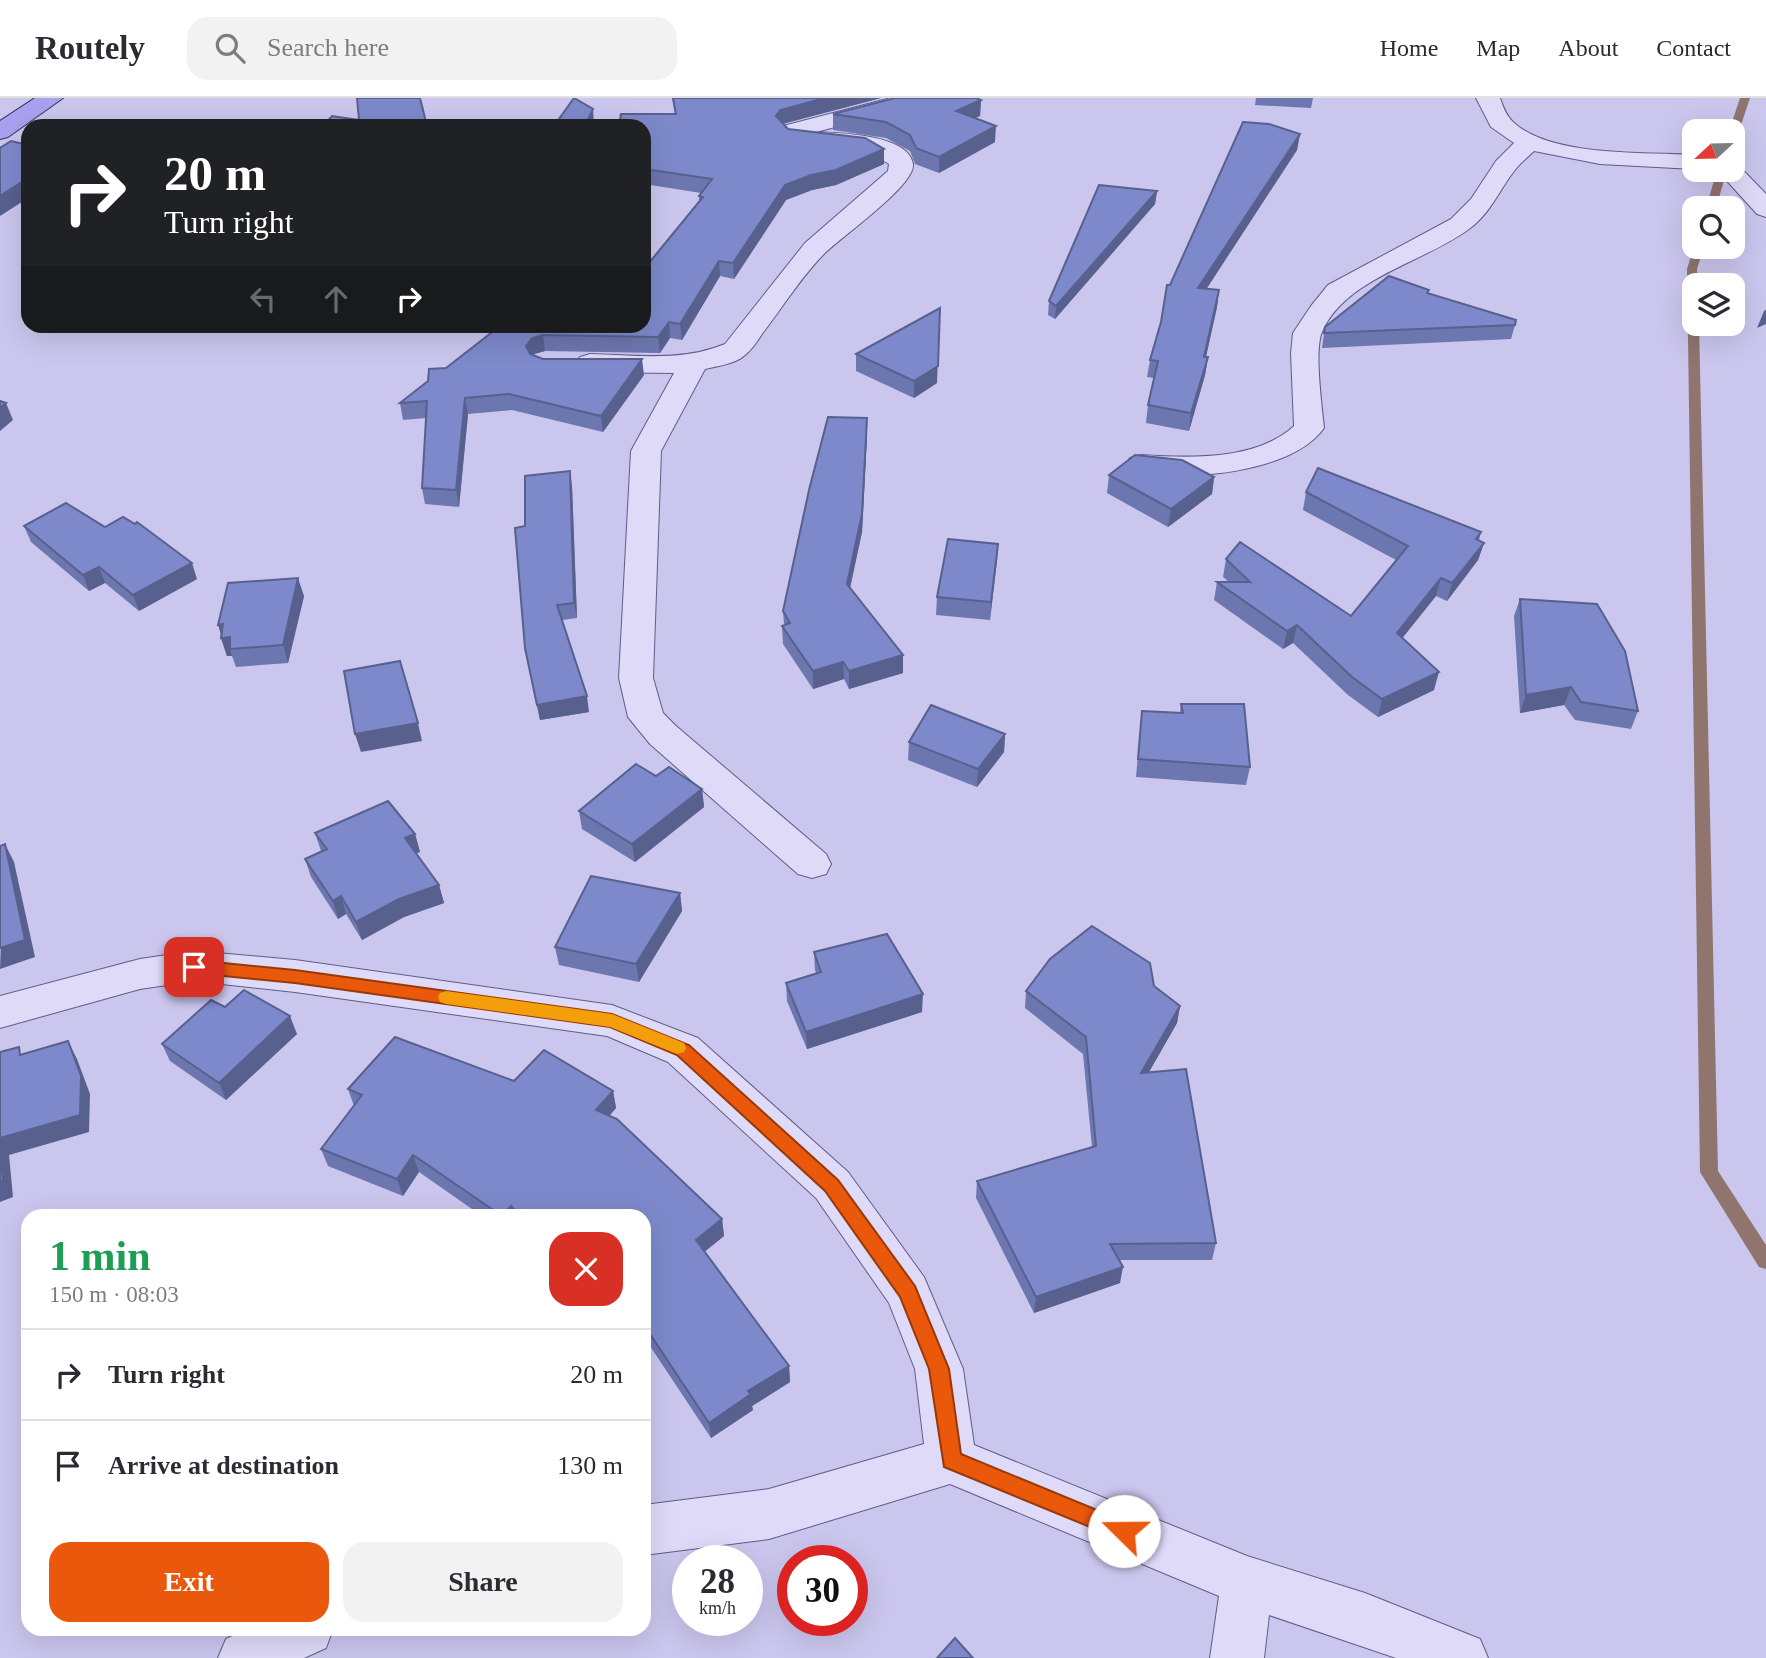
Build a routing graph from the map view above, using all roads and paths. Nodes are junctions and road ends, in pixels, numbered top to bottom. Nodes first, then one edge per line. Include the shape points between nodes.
1 (51, 98) edge
2 (918, 98) edge
3 (1488, 98) edge
4 (0, 132) edge
5 (1529, 142) junction
6 (1682, 161) edge
7 (1740, 182) edge
8 (1766, 209) edge
9 (569, 363) edge
10 (693, 365) junction
11 (1129, 462) edge
12 (812, 864) dead end
13 (0, 1012) edge
14 (951, 1460) junction
15 (651, 1529) edge
16 (1247, 1582) junction
17 (292, 1636) edge
18 (245, 1658) edge
19 (1237, 1658) edge
20 (1461, 1658) edge

1 - 4 main road
2 - 10 street via 791,131 800,138 872,142 901,162 900,172 814,249 735,350
3 - 5 street via 1492,113 1510,132
5 - 6 street via 1567,151
5 - 11 street via 1460,224 1338,291 1307,333 1310,428 1287,447 1213,463
7 - 8 street
9 - 10 street
10 - 12 street via 646,451 636,645 640,700 646,717 663,735
13 - 14 street via 140,974 194,967 295,976 612,1021 683,1050 832,1185 908,1292 939,1369
14 - 15 street via 769,1514
14 - 16 street
16 - 19 street
16 - 20 street via 1365,1619
17 - 18 street

